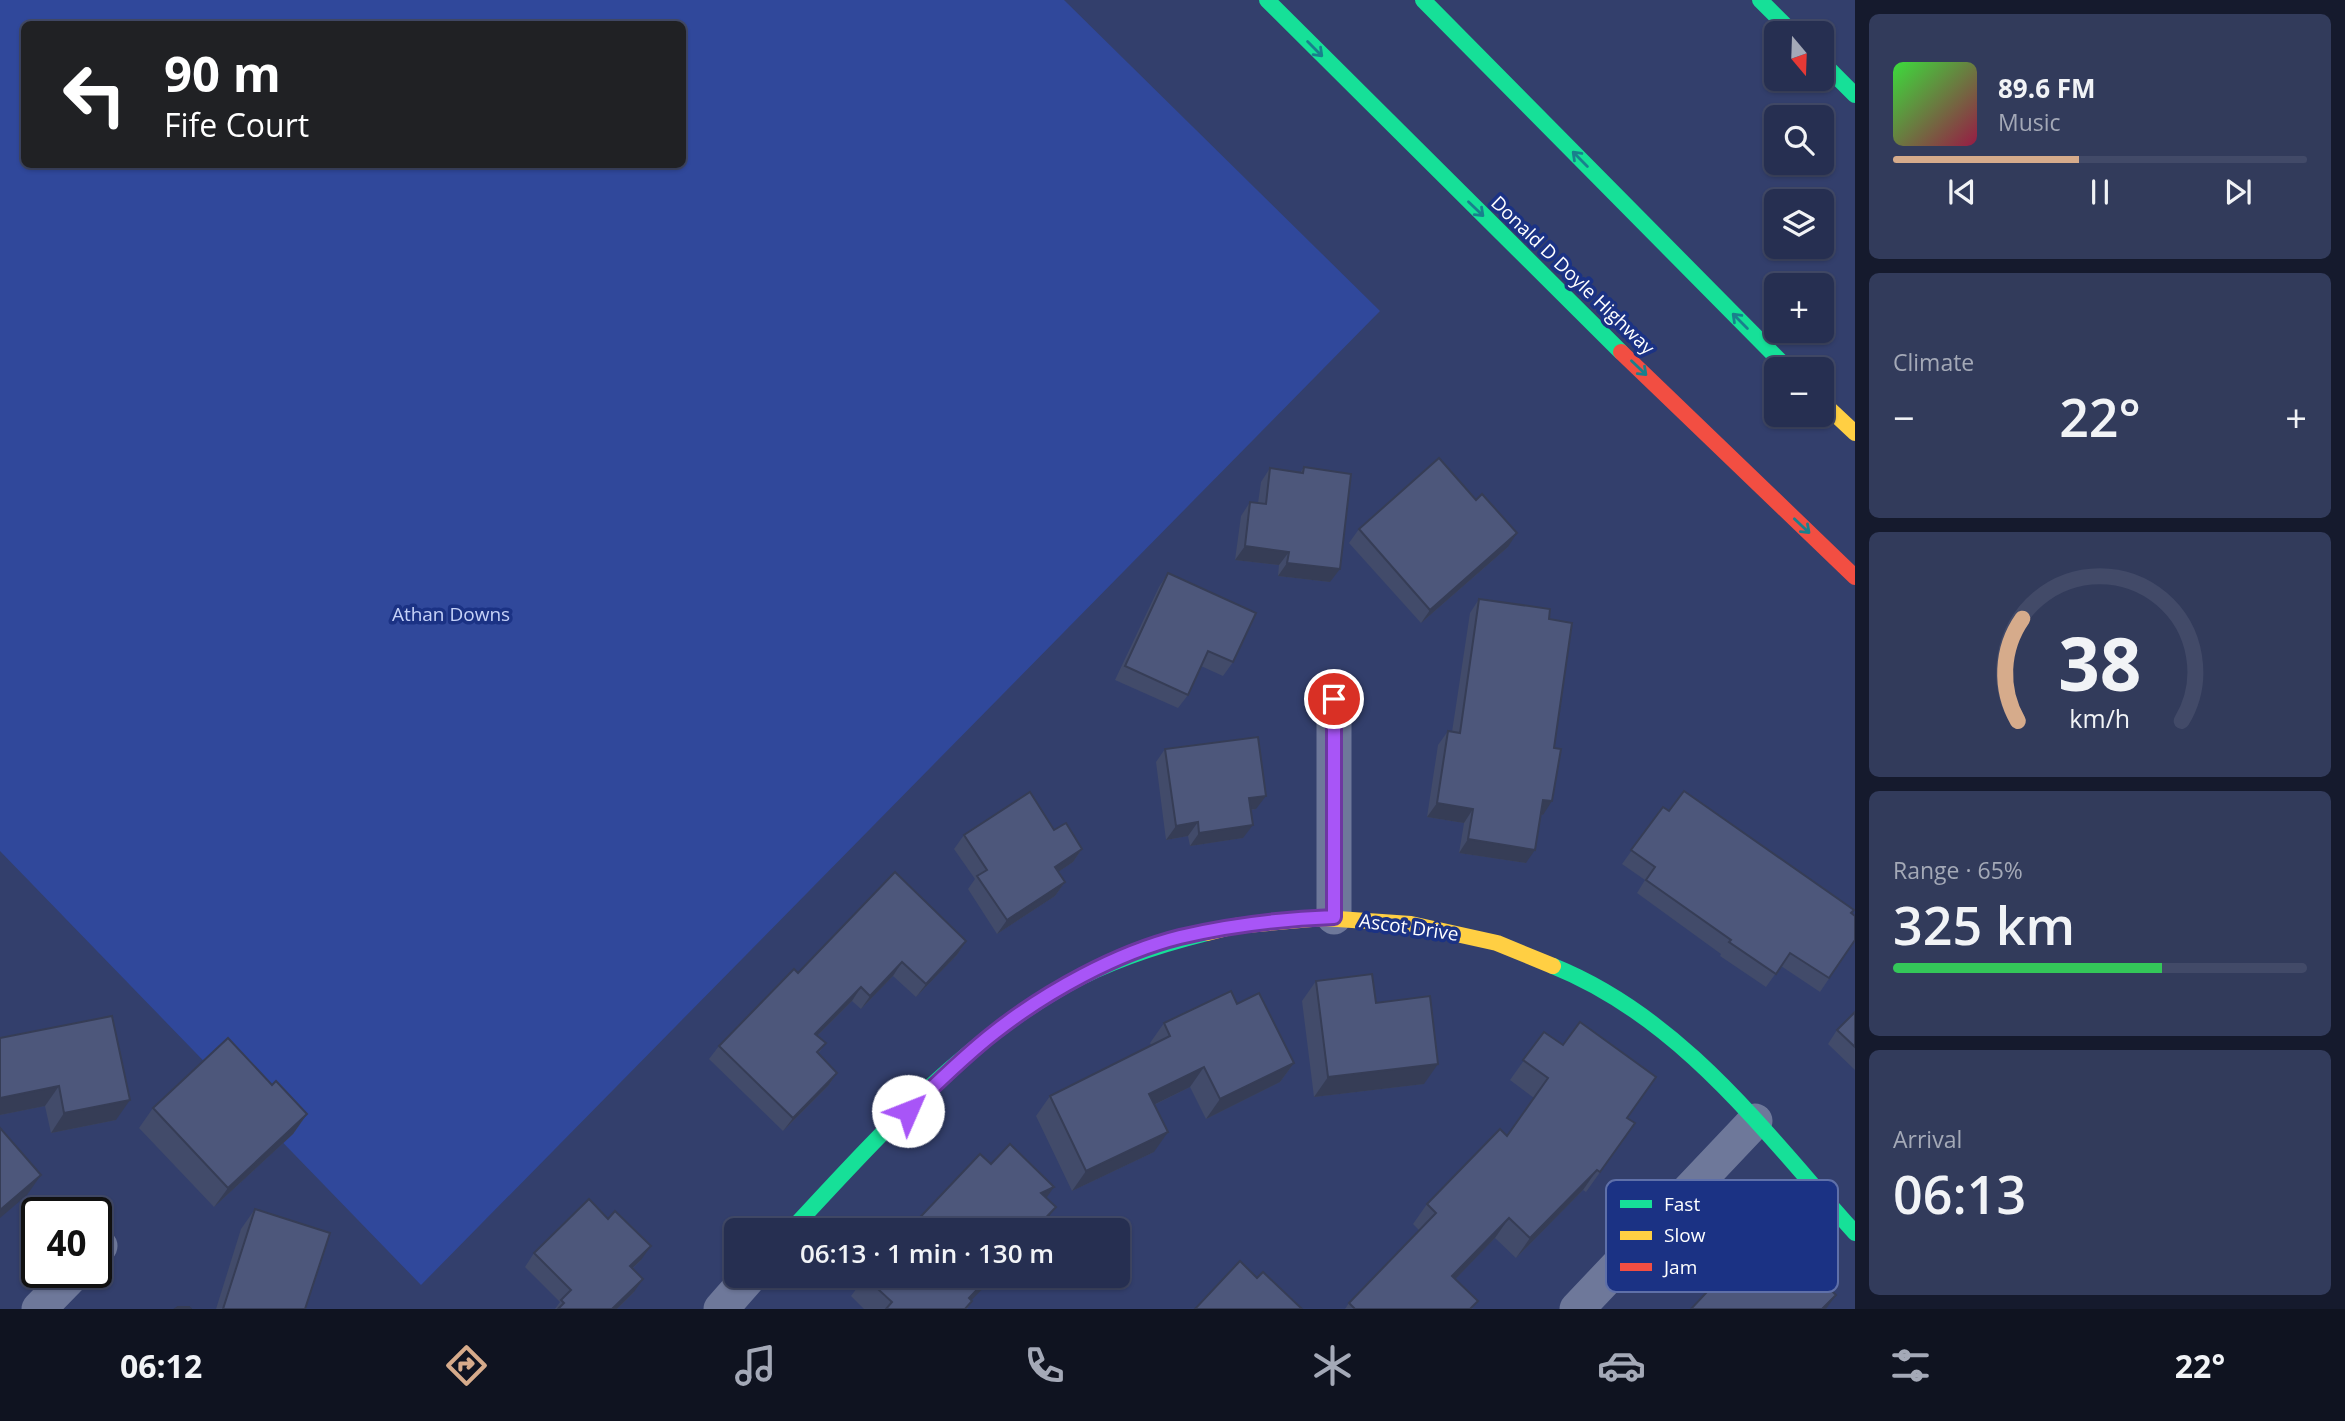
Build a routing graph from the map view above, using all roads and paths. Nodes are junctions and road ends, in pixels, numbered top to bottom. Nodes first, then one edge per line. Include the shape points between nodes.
1 (1267, 0) edge
2 (1423, 0) edge
3 (1760, 0) edge
4 (1781, 21) edge
5 (1834, 74) edge
6 (1855, 95) edge
7 (1776, 357) edge
8 (1834, 413) edge
9 (1855, 433) edge
10 (1855, 576) edge
11 (1334, 699) dead end
12 (1334, 917) junction
13 (1755, 1121) junction
14 (1699, 1180) edge
15 (1808, 1180) edge
16 (1838, 1214) edge
17 (803, 1218) edge
18 (1855, 1233) edge
19 (1606, 1278) edge
20 (59, 1288) edge
21 (739, 1288) edge
22 (39, 1309) edge
23 (721, 1309) edge
24 (1577, 1309) edge

1 -> 10 main road, Donald D Doyle Highway
7 -> 2 main road
3 - 4 main road
5 - 6 main road
8 - 9 main road
11 - 12 street
12 - 13 main road, Ascot Drive via 1385,919 1484,939 1548,963 1614,996 1653,1023 1699,1061
12 - 17 main road, Ascot Drive via 1283,920 1178,938 1136,951 1079,978 994,1032
13 - 14 street
13 - 15 main road, Ascot Drive
16 - 18 main road, Ascot Drive
19 - 24 street
20 - 22 street
21 - 23 street

